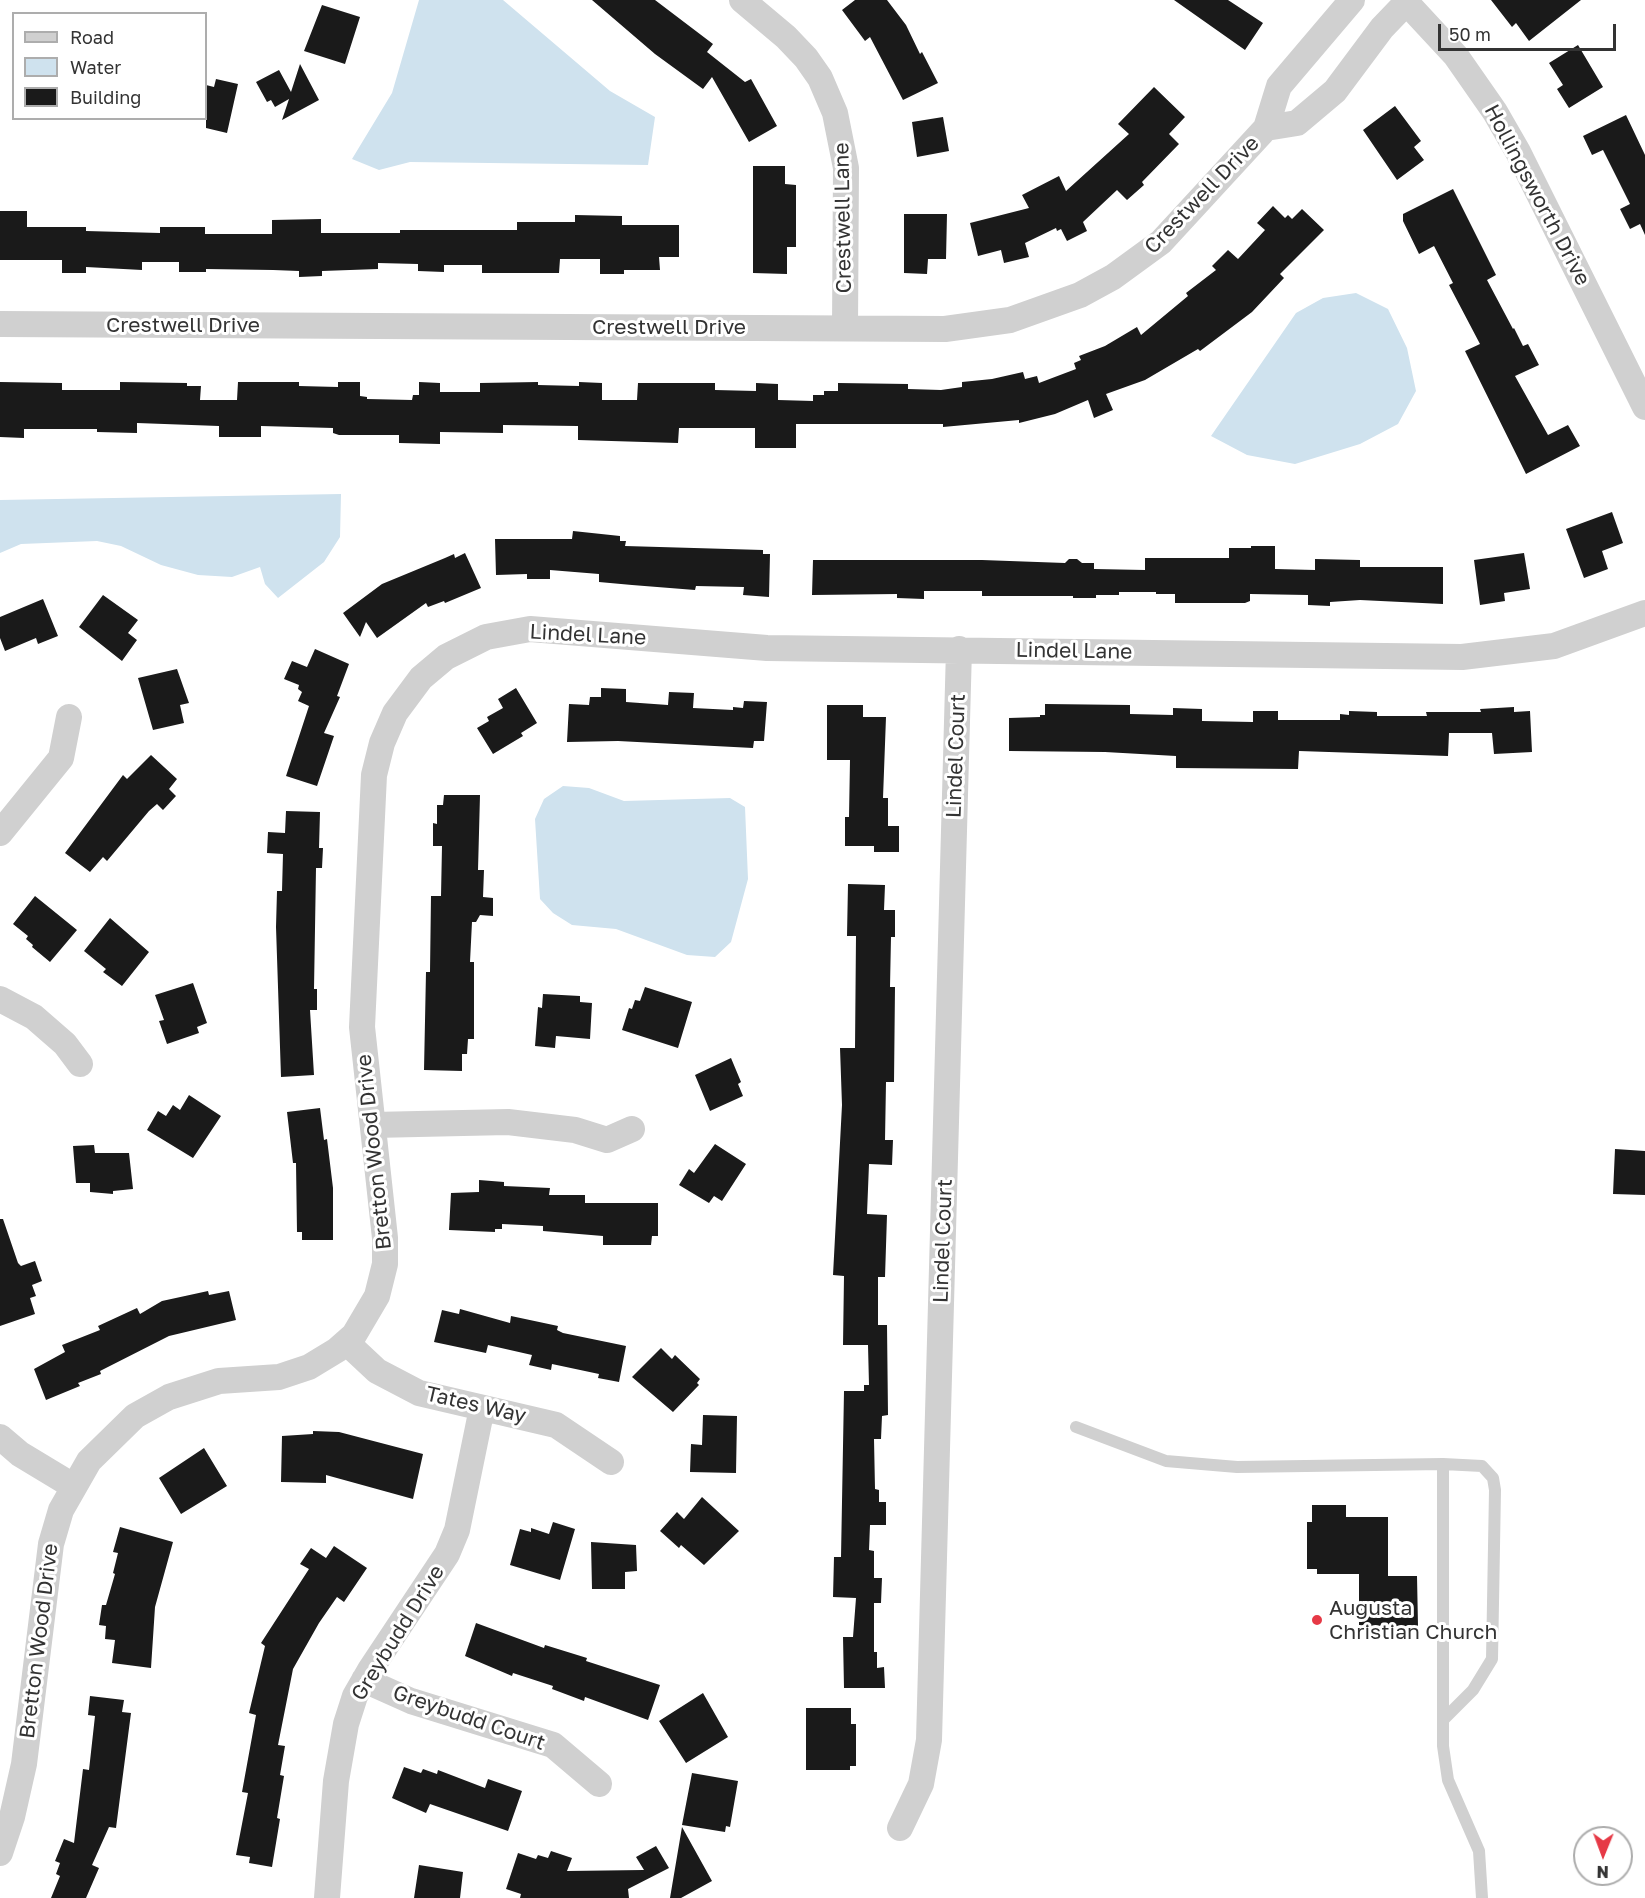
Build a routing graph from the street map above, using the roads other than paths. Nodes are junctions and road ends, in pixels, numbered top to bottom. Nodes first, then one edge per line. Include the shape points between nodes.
1 (742, 0) edge
2 (1352, 0) edge
3 (1405, 1) edge
4 (1266, 128) junction
5 (0, 324) edge
6 (845, 328) junction
7 (1645, 407) edge
8 (1645, 613) edge
9 (497, 634) joint
10 (959, 649) junction
11 (69, 717) dead end
12 (0, 832) edge
13 (0, 999) edge
14 (81, 1064) dead end
15 (373, 1125) junction
16 (632, 1129) dead end
17 (346, 1342) junction
18 (482, 1408) junction
19 (1076, 1427) dead end
20 (0, 1437) edge
21 (610, 1462) dead end
22 (1443, 1464) junction
23 (73, 1486) junction
24 (364, 1680) junction
25 (1443, 1720) junction
26 (599, 1784) dead end
27 (900, 1827) dead end
28 (2, 1840) edge
29 (327, 1898) edge
30 (1482, 1898) edge

1 - 6 street, Crestwell Lane via 806,58 836,112 846,168
2 - 4 street, Crestwell Drive via 1279,86
3 - 4 street, Crestwell Drive via 1335,91 1297,123
3 - 7 street, Hollingsworth Drive via 1463,65 1507,132
4 - 6 street, Crestwell Drive via 1161,242 1080,295 1033,314 984,325 945,329
5 - 6 street, Crestwell Drive
8 - 10 street, Lindel Lane via 1554,646 1486,656
9 - 10 street, Lindel Lane via 530,629 767,648
9 - 15 street, Bretton Wood Drive via 446,657 421,678 395,713 381,743 376,764 362,999
10 - 27 street, Lindel Court via 929,1740 921,1784
11 - 12 street via 62,758
13 - 14 street via 41,1022
15 - 16 street via 508,1122 575,1130 607,1140
15 - 17 street, Bretton Wood Drive via 385,1264 372,1307
17 - 18 street, Tates Way via 377,1371 419,1393
17 - 23 street, Bretton Wood Drive via 297,1372 219,1381 157,1403 135,1416 106,1442
18 - 21 street, Tates Way via 556,1425
18 - 24 street, Greybudd Drive via 457,1530 447,1554
19 - 22 lane via 1166,1461 1237,1467
20 - 23 street
22 - 25 lane
22 - 25 lane via 1482,1466 1493,1478 1495,1490 1492,1659 1473,1690
23 - 28 street, Bretton Wood Drive via 56,1524 49,1553 24,1764
24 - 26 street, Greybudd Court via 411,1701 553,1745
24 - 29 street, Greybudd Drive via 343,1736
25 - 30 lane via 1448,1780 1479,1851

